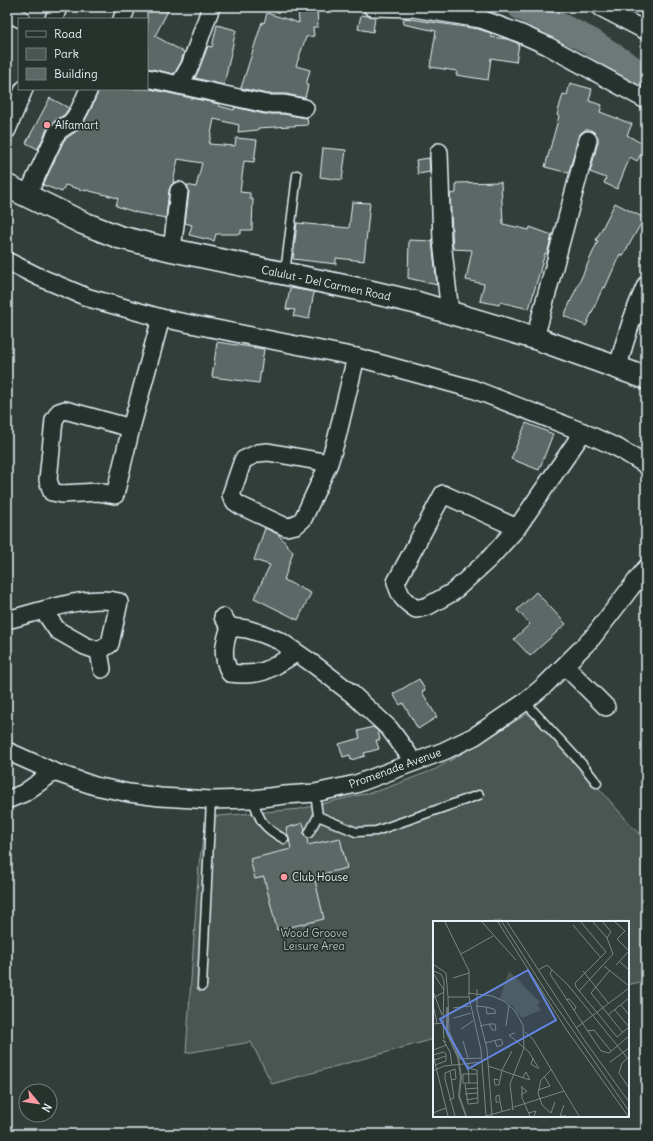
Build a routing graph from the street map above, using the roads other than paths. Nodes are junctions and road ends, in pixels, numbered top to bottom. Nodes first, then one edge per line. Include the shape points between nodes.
1 (58, 7) edge
2 (127, 7) edge
3 (211, 7) edge
4 (372, 7) edge
5 (600, 7) edge
6 (7, 11) edge
7 (19, 18) edge
8 (54, 18) edge
9 (122, 18) edge
10 (646, 31) edge
11 (148, 78) edge
12 (179, 85) junction
13 (24, 90) edge
14 (89, 90) edge
15 (646, 100) edge
16 (305, 108) dead end
17 (7, 130) edge
18 (588, 140) dead end
19 (439, 152) dead end
20 (297, 175) dead end
21 (7, 186) edge
22 (179, 191) dead end
23 (27, 196) junction
24 (172, 250) junction
25 (7, 261) edge
26 (285, 274) junction
27 (646, 285) edge
28 (450, 312) junction
29 (161, 318) junction
30 (535, 338) junction
31 (356, 357) junction
32 (618, 367) junction
33 (646, 378) edge
34 (131, 428) junction
35 (583, 432) junction
36 (329, 463) junction
37 (646, 465) edge
38 (517, 528) junction
39 (646, 568) edge
40 (44, 611) junction
41 (7, 620) edge
42 (99, 651) junction
43 (296, 653) junction
44 (565, 666) junction
45 (102, 669) dead end
46 (525, 702) junction
47 (606, 707) dead end
48 (7, 751) edge
49 (414, 762) junction
50 (54, 772) junction
51 (596, 783) dead end
52 (315, 793) junction
53 (479, 795) dead end
54 (253, 799) junction
55 (7, 800) edge
56 (211, 800) junction
57 (318, 816) junction
58 (309, 833) dead end
59 (284, 839) dead end
60 (202, 986) dead end

1 - 8 street
2 - 9 street
3 - 12 street via 190,66
4 - 15 street via 413,8 481,20 546,45
5 - 10 street
6 - 7 street
11 - 12 street
12 - 16 street via 266,104
13 - 17 street
14 - 23 street via 74,120 61,127 56,134
18 - 30 street
19 - 28 street via 442,241
20 - 26 lane
21 - 23 main road, Calulut - Del Carmen Road
22 - 24 street
23 - 24 main road, Calulut - Del Carmen Road via 119,237
24 - 26 main road, Calulut - Del Carmen Road
25 - 29 street via 89,298
26 - 28 main road, Calulut - Del Carmen Road
27 - 32 street
28 - 30 main road, Calulut - Del Carmen Road
29 - 31 street
29 - 34 street
30 - 32 main road, Calulut - Del Carmen Road
31 - 35 street via 473,389
31 - 36 street
32 - 33 main road, Calulut - Del Carmen Road
34 - 34 street via 115,495 98,492 52,492 48,480 54,420 59,412 65,410
35 - 37 street via 618,448
35 - 38 street
36 - 36 street via 303,519 296,525 286,527 240,506 234,502 231,495 243,460 258,453 268,452
38 - 38 street via 489,559 452,592 428,606 416,609 399,593 396,582 443,494
39 - 44 street, Promenade Avenue via 592,638
40 - 41 street
40 - 42 street via 57,630
40 - 42 street via 73,602 119,602 110,644
42 - 45 street
43 - 43 street via 280,641 227,622 224,651 227,677 269,670
43 - 49 street via 351,692 389,728
44 - 46 street, Promenade Avenue
44 - 47 street
46 - 49 street, Promenade Avenue via 475,736
46 - 51 lane
48 - 50 street, Promenade Avenue
49 - 52 street, Promenade Avenue via 356,784
50 - 55 street via 24,793
50 - 56 street, Promenade Avenue via 95,786 129,793
52 - 54 street, Promenade Avenue
52 - 57 lane
53 - 57 lane via 376,831 356,832
54 - 56 street, Promenade Avenue
54 - 59 lane via 257,814 264,825
56 - 60 lane
57 - 58 lane

